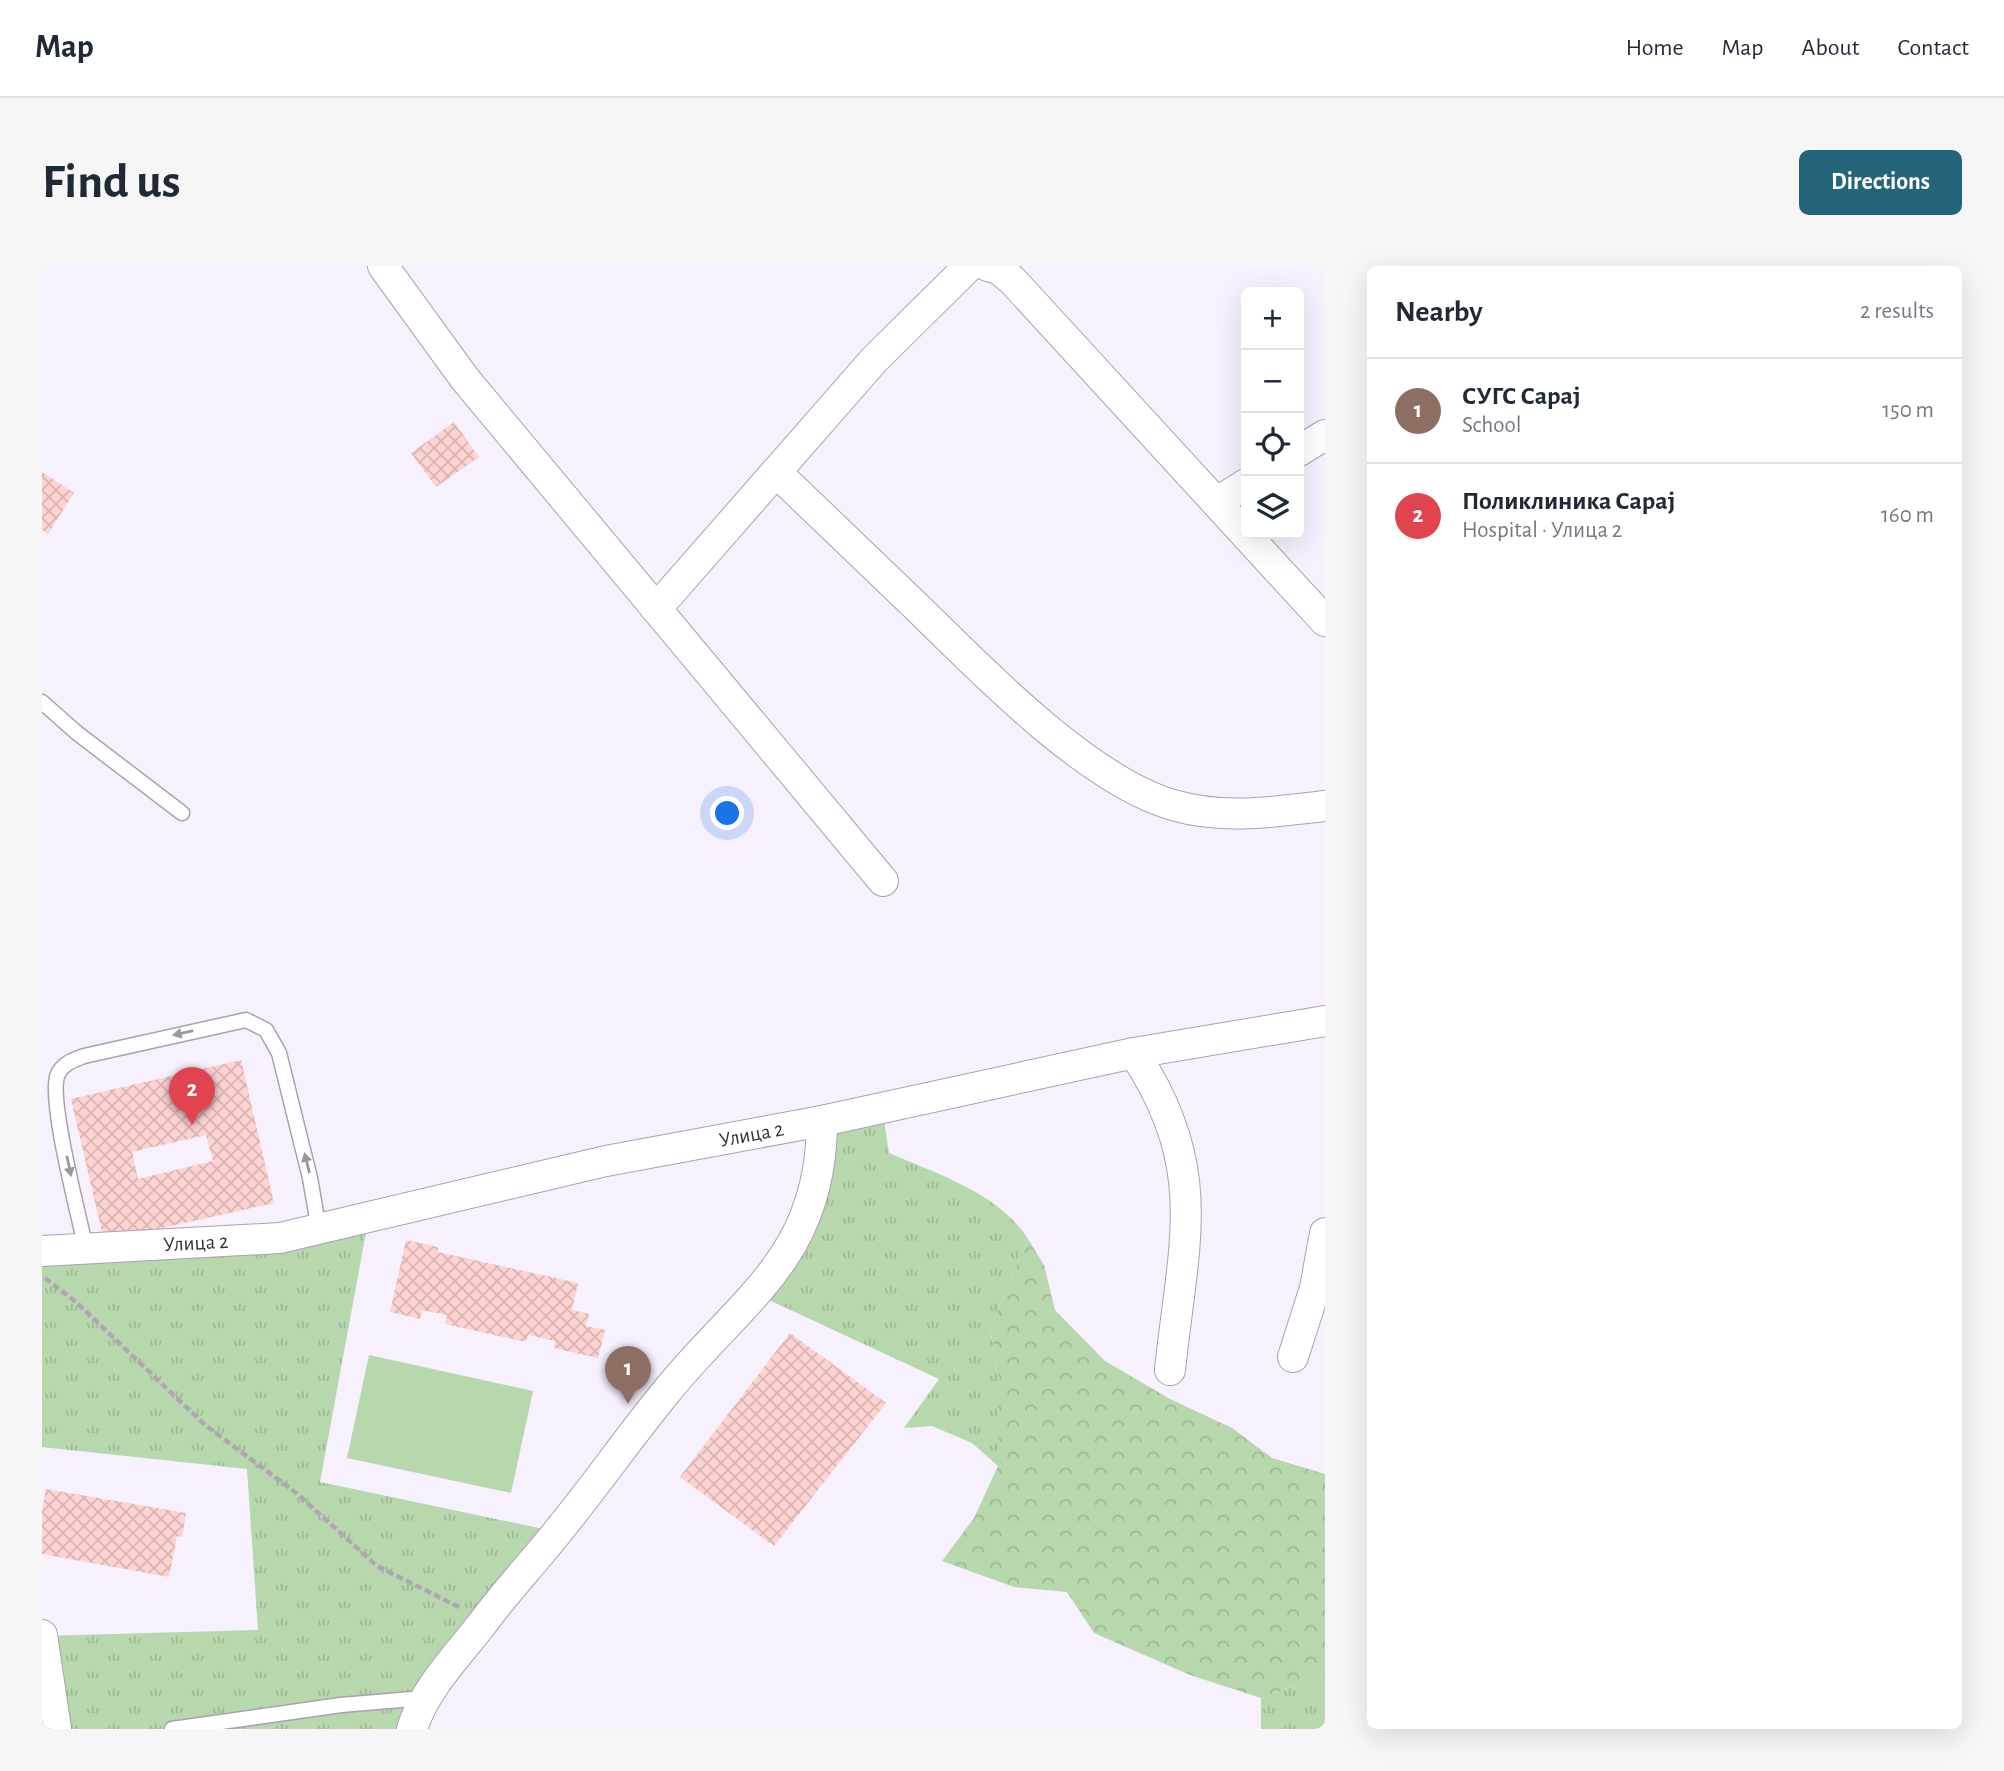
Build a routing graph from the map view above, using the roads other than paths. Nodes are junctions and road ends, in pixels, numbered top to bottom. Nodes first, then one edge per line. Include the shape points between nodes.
1 (383, 266) edge
2 (970, 266) edge
3 (988, 266) edge
4 (1325, 435) edge
5 (1304, 448) edge
6 (776, 472) junction
7 (1241, 487) edge
8 (1217, 502) junction
9 (656, 608) junction
10 (1325, 621) edge
11 (42, 702) edge
12 (1325, 806) edge
13 (182, 813) dead end
14 (883, 881) dead end
15 (1325, 1021) edge
16 (1134, 1053) junction
17 (822, 1121) junction
18 (319, 1230) junction
19 (1325, 1233) edge
20 (86, 1250) junction
21 (42, 1251) edge
22 (1293, 1357) dead end
23 (1170, 1370) dead end
24 (42, 1635) edge
25 (428, 1698) junction
26 (56, 1729) edge
27 (172, 1729) edge
28 (411, 1729) edge

1 - 9 street via 465,379
2 - 6 street via 874,360
3 - 8 street via 1013,281
4 - 5 street
6 - 9 street
6 - 12 street via 979,668 1035,718 1121,782 1170,804 1214,814
7 - 8 street
8 - 10 street
9 - 14 street
11 - 13 lane
15 - 16 street, Улица 2
16 - 17 street, Улица 2
16 - 23 street via 1170,1118 1185,1176 1187,1221
17 - 18 street, Улица 2 via 606,1161
17 - 25 street via 818,1175 810,1205 781,1264 758,1295 666,1392 485,1619
18 - 20 street, Улица 2 via 267,1239
18 -> 20 lane via 279,1053 266,1030 246,1020 84,1056 59,1071 55,1082 58,1116
19 - 22 street via 1315,1288
20 - 21 street, Улица 2
24 - 26 street
25 - 27 lane via 341,1704
25 - 28 street

